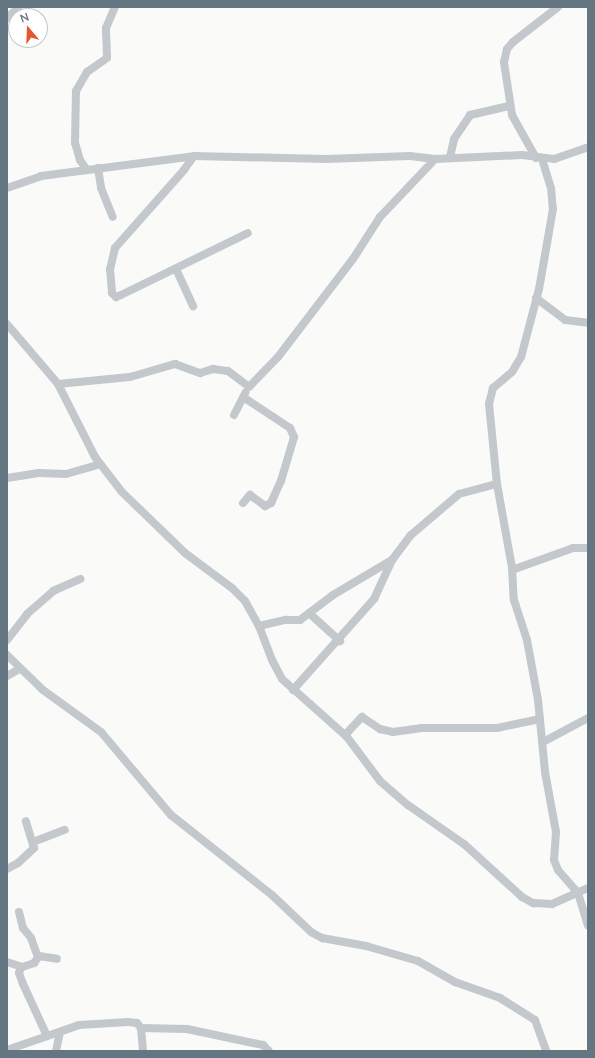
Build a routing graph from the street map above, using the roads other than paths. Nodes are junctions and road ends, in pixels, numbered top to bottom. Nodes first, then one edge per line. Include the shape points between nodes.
1 (20, 7) edge
2 (115, 7) edge
3 (558, 7) edge
4 (7, 18) edge
5 (510, 106) junction
6 (588, 147) edge
7 (194, 156) junction
8 (450, 157) junction
9 (539, 158) junction
10 (435, 159) junction
11 (98, 168) junction
12 (87, 170) junction
13 (7, 188) edge
14 (113, 218) dead end
15 (248, 233) dead end
16 (176, 269) junction
17 (536, 298) junction
18 (193, 306) dead end
19 (588, 323) edge
20 (7, 324) edge
21 (58, 384) junction
22 (249, 387) junction
23 (243, 397) junction
24 (234, 416) dead end
25 (100, 464) junction
26 (7, 478) edge
27 (497, 484) junction
28 (243, 503) dead end
29 (588, 548) edge
30 (392, 560) junction
31 (512, 570) junction
32 (80, 580) dead end
33 (309, 614) junction
34 (259, 626) junction
35 (7, 640) edge
36 (340, 641) junction
37 (7, 655) edge
38 (19, 669) junction
39 (7, 676) edge
40 (293, 690) junction
41 (588, 718) edge
42 (540, 719) junction
43 (345, 735) junction
44 (543, 742) junction
45 (26, 821) dead end
46 (65, 830) dead end
47 (33, 842) junction
48 (7, 870) edge
49 (588, 888) edge
50 (578, 893) junction
51 (19, 912) dead end
52 (588, 925) edge
53 (38, 957) junction
54 (57, 959) dead end
55 (7, 962) edge
56 (21, 967) junction
57 (141, 1028) junction
58 (60, 1032) junction
59 (47, 1036) junction
60 (7, 1050) edge
61 (56, 1051) edge
62 (143, 1051) edge
63 (270, 1051) edge
64 (546, 1051) edge

1 - 4 street
2 - 12 street via 106,28 107,58 87,72 76,91 75,143 80,160
3 - 5 street via 508,49 504,62
5 - 8 street via 470,115 454,139
5 - 9 street
6 - 9 street via 564,157
7 - 10 street via 410,156
7 - 11 street
7 - 16 street via 115,248 110,269 112,293 116,297
8 - 9 street via 522,155
8 - 10 street
9 - 17 street via 551,188 553,209
10 - 22 street via 380,217 334,285 278,357
11 - 12 street
11 - 14 street via 101,188
12 - 13 street via 41,176
15 - 16 street via 211,249
16 - 18 street
17 - 19 street via 554,309 565,320
17 - 27 street via 519,363 490,393
20 - 21 street
21 - 22 street via 130,377 175,364 200,373 213,369 228,371
21 - 25 street
22 - 23 street
23 - 24 street
23 - 28 street via 290,428 294,437 281,481 271,503 265,506 250,495
25 - 26 street via 66,474 39,473
25 - 34 street via 122,492 185,553 232,588 245,601
27 - 30 street via 454,498 411,535
27 - 31 street
29 - 31 street via 574,548
30 - 33 street via 333,595
30 - 36 street via 374,600
31 - 42 street via 514,600 530,654
32 - 35 street via 53,591 27,614
33 - 34 street via 298,621 286,620
33 - 36 street
34 - 40 street via 277,670
36 - 40 street
37 - 38 street
38 - 39 street
38 - 64 street via 101,732 171,815 272,895 311,932 322,938 366,946 418,961 455,982 500,998 535,1020
40 - 43 street
41 - 44 street
42 - 43 street via 497,728 422,728 389,732 362,717
42 - 44 street
43 - 50 street via 380,781 408,805 464,844 522,897 544,905 559,902
44 - 50 street via 545,772 556,832 555,865
45 - 47 street
46 - 47 street
47 - 48 street via 32,851
49 - 50 street
50 - 52 street
51 - 53 street via 23,928 31,938
53 - 54 street
53 - 56 street via 32,964
55 - 56 street
56 - 59 street via 19,973 23,984
57 - 58 street via 137,1023 104,1022 79,1025
57 - 62 street
57 - 63 street via 187,1029 263,1045
58 - 59 street
58 - 61 street
59 - 60 street

